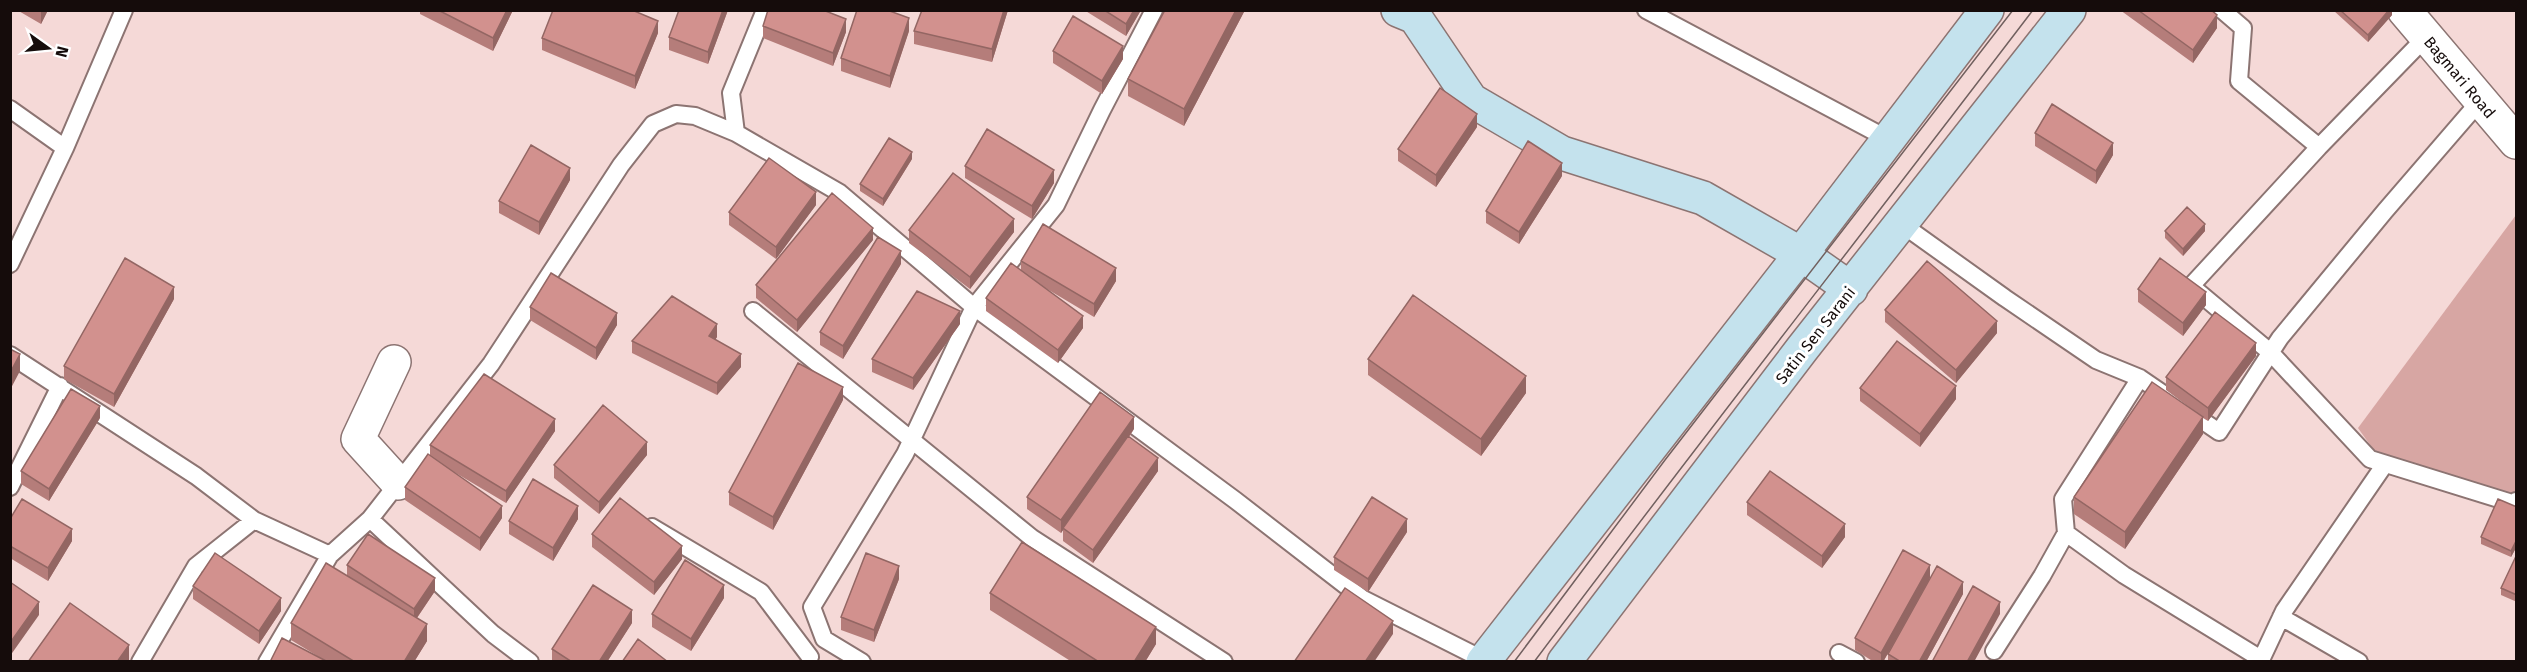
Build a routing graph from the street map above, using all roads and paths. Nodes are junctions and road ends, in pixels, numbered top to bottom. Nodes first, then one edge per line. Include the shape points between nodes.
1 (124, 10) edge
2 (765, 10) edge
3 (1154, 10) edge
4 (1398, 10) edge
5 (1646, 10) edge
6 (1987, 10) edge
7 (2069, 10) edge
8 (2222, 10) edge
9 (2404, 10) edge
10 (2426, 38) junction
11 (2480, 101) junction
12 (10, 109) edge
13 (736, 133) junction
14 (1888, 140) junction
15 (2517, 142) edge
16 (2319, 147) junction
17 (65, 148) junction
18 (1902, 225) junction
19 (1801, 255) junction
20 (10, 264) edge
21 (1851, 289) junction
22 (974, 307) junction
23 (753, 311) dead end
24 (2270, 352) junction
25 (10, 355) edge
26 (394, 362) dead end
27 (2139, 378) junction
28 (60, 386) junction
29 (912, 440) junction
30 (2385, 464) junction
31 (398, 483) junction
32 (10, 487) edge
33 (2517, 501) edge
34 (633, 515) edge
35 (370, 519) junction
36 (254, 520) junction
37 (2066, 532) junction
38 (330, 555) junction
39 (2280, 617) junction
40 (824, 639) junction
41 (1994, 651) dead end
42 (1839, 653) dead end
43 (809, 659) edge
44 (2261, 660) edge
45 (1484, 661) edge
46 (140, 662) edge
47 (267, 662) edge
48 (530, 662) edge
49 (862, 662) edge
50 (1224, 662) edge
51 (1564, 662) edge
52 (1856, 662) edge
53 (2359, 662) edge

1 - 17 lane
2 - 13 lane via 731,93
3 - 22 lane via 1056,205
4 - 19 main road via 1415,17 1471,100 1563,153 1703,198
5 - 14 lane
6 - 14 main road
7 - 18 main road, Satin Sen Sarani
8 - 16 lane via 2243,28 2239,81
9 - 10 street, Bagmari Road
10 - 11 street, Bagmari Road
10 - 16 lane
11 - 15 street, Bagmari Road
11 - 24 lane
12 - 17 lane
13 - 22 lane via 840,193
13 - 31 lane via 695,116 676,114 653,124 621,165 491,364
14 - 19 main road
16 - 24 lane via 2191,286
17 - 20 lane
18 - 21 main road, Satin Sen Sarani
18 - 27 lane via 2096,360
19 - 21 main road
19 - 45 main road
21 - 51 main road, Satin Sen Sarani
22 - 29 lane
22 - 45 lane via 1364,599
23 - 29 lane
24 - 27 lane via 2219,432
24 - 30 lane via 2370,459
25 - 28 lane
26 - 31 street via 358,439
27 - 37 lane via 2063,499
28 - 32 lane
28 - 36 lane via 196,476
29 - 40 lane via 812,607
29 - 50 lane via 1032,538
30 - 33 lane via 2515,504
30 - 39 lane
31 - 35 lane
34 - 43 lane via 761,592
35 - 38 lane
35 - 48 lane via 493,634
36 - 38 lane
36 - 46 lane via 196,566
37 - 41 lane
37 - 44 lane via 2124,575
38 - 47 lane
39 - 44 lane
39 - 53 lane
40 - 43 lane
40 - 49 lane
42 - 52 lane

